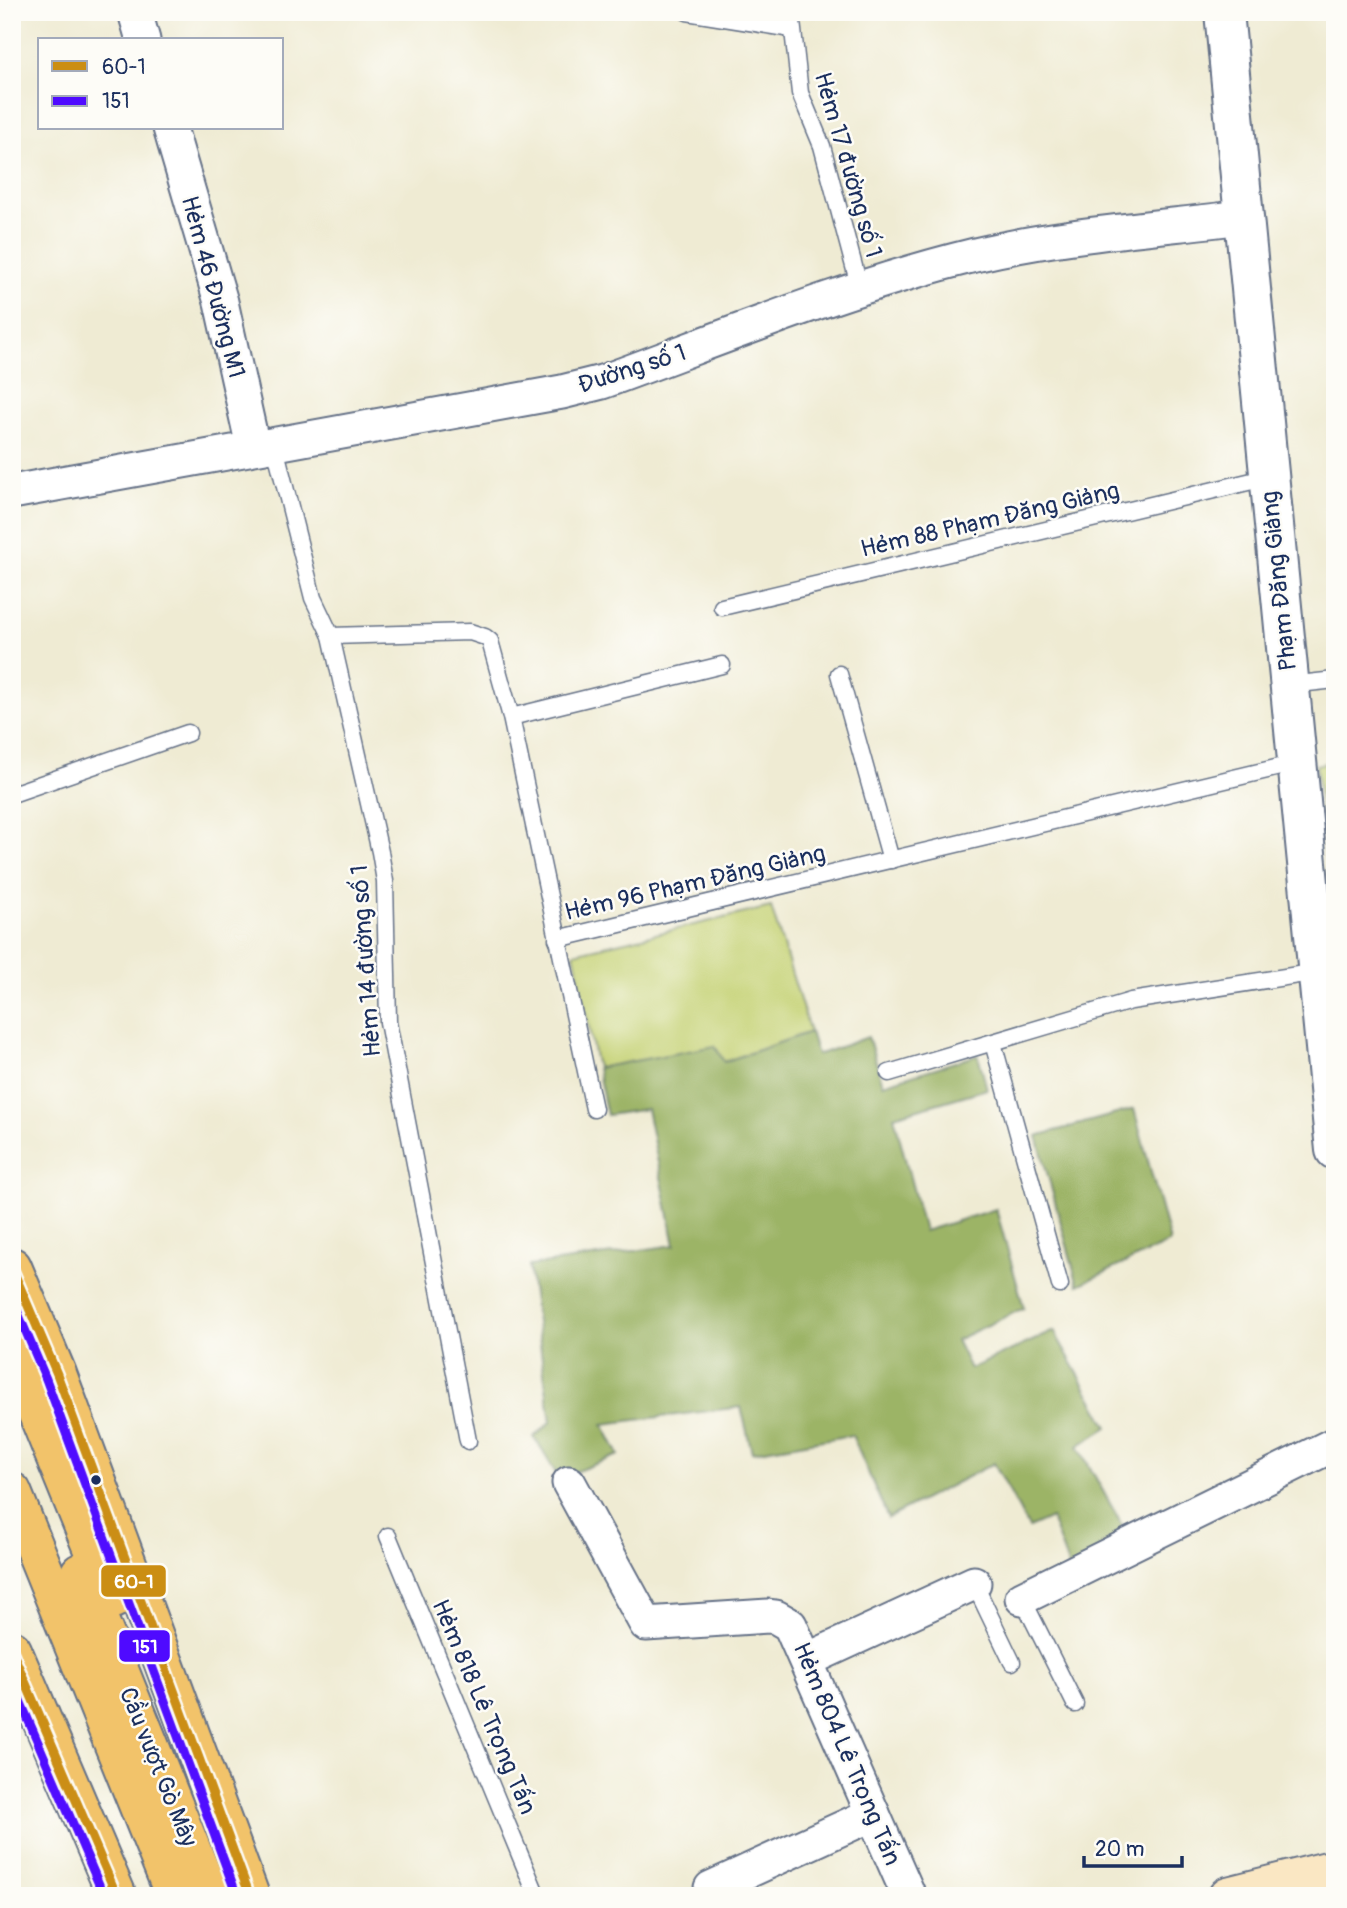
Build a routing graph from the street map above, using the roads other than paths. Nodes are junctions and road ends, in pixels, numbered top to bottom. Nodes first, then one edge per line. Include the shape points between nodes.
1 (135, 12) edge
2 (687, 12) edge
3 (1224, 12) edge
4 (792, 21) edge
5 (142, 38) edge
6 (171, 130) edge
7 (1244, 216) junction
8 (860, 289) junction
9 (263, 445) junction
10 (1269, 477) junction
11 (12, 492) edge
12 (722, 607) dead end
13 (331, 636) junction
14 (722, 665) dead end
15 (839, 674) dead end
16 (1335, 680) edge
17 (1290, 685) junction
18 (511, 717) junction
19 (188, 733) dead end
20 (1297, 763) junction
21 (12, 794) edge
22 (891, 860) junction
23 (557, 939) junction
24 (1317, 972) junction
25 (993, 1043) junction
26 (889, 1073) dead end
27 (594, 1109) dead end
28 (1335, 1150) edge
29 (12, 1267) edge
30 (1060, 1285) dead end
31 (12, 1350) edge
32 (12, 1405) edge
33 (468, 1441) dead end
34 (1335, 1444) edge
35 (569, 1483) dead end
36 (12, 1492) edge
37 (388, 1536) dead end
38 (12, 1561) edge
39 (974, 1583) joint
40 (1023, 1598) joint
41 (12, 1650) edge
42 (807, 1660) junction
43 (1012, 1662) dead end
44 (12, 1697) edge
45 (1075, 1704) dead end
46 (47, 1731) junction
47 (873, 1814) junction
48 (1335, 1869) edge
49 (711, 1888) dead end
50 (243, 1895) edge
51 (117, 1896) edge
52 (148, 1896) edge
53 (175, 1896) edge
54 (210, 1896) edge
55 (537, 1896) edge
56 (909, 1896) edge
57 (1228, 1896) edge

1 - 5 street
2 - 4 lane
3 - 7 street, Phạm Đăng Giảng
4 - 8 lane, Hẻm 17 đường số 1 via 800,93 822,146
6 - 9 street, Hẻm 46 Đường M1
7 - 8 street, Đường số 1 via 1037,243 976,255
7 - 10 street, Phạm Đăng Giảng
8 - 9 street, Đường số 1 via 602,382
9 - 11 street, Đường số 1
9 - 13 lane, Hẻm 14 đường số 1 via 313,598
10 - 12 lane, Hẻm 88 Phạm Đăng Giảng
10 - 17 street, Phạm Đăng Giảng
13 - 18 lane, Hẻm 96 Phạm Đăng Giảng via 470,632 485,636 494,649
13 - 33 lane, Hẻm 14 đường số 1 via 385,881 388,1022
14 - 18 lane
15 - 22 lane
16 - 17 lane
17 - 20 street, Phạm Đăng Giảng
18 - 23 lane, Hẻm 96 Phạm Đăng Giảng
19 - 21 lane
20 - 22 lane, Hẻm 96 Phạm Đăng Giảng
20 - 24 street, Phạm Đăng Giảng
22 - 23 lane, Hẻm 96 Phạm Đăng Giảng
23 - 27 lane
24 - 25 lane via 1130,1002
24 - 28 street, Phạm Đăng Giảng
25 - 26 lane
25 - 30 lane
29 - 50 highway via 57,1374 180,1706 231,1846
31 - 50 highway, Cầu vượt Gò Mây
32 - 54 highway, Cầu vượt Gò Mây
34 - 40 street
35 - 42 street, Hẻm 804 Lê Trọng Tấn via 646,1624 776,1617 790,1625
36 - 53 highway, Cầu vượt Gò Mây
37 - 55 lane, Hẻm 818 Lê Trọng Tấn
38 - 52 highway
39 - 42 street
39 - 43 lane
40 - 45 lane
41 - 46 highway
42 - 47 street, Hẻm 804 Lê Trọng Tấn
44 - 46 highway via 19,1713
46 - 51 highway
47 - 49 street
47 - 56 street, Hẻm 804 Lê Trọng Tấn
48 - 57 main road

